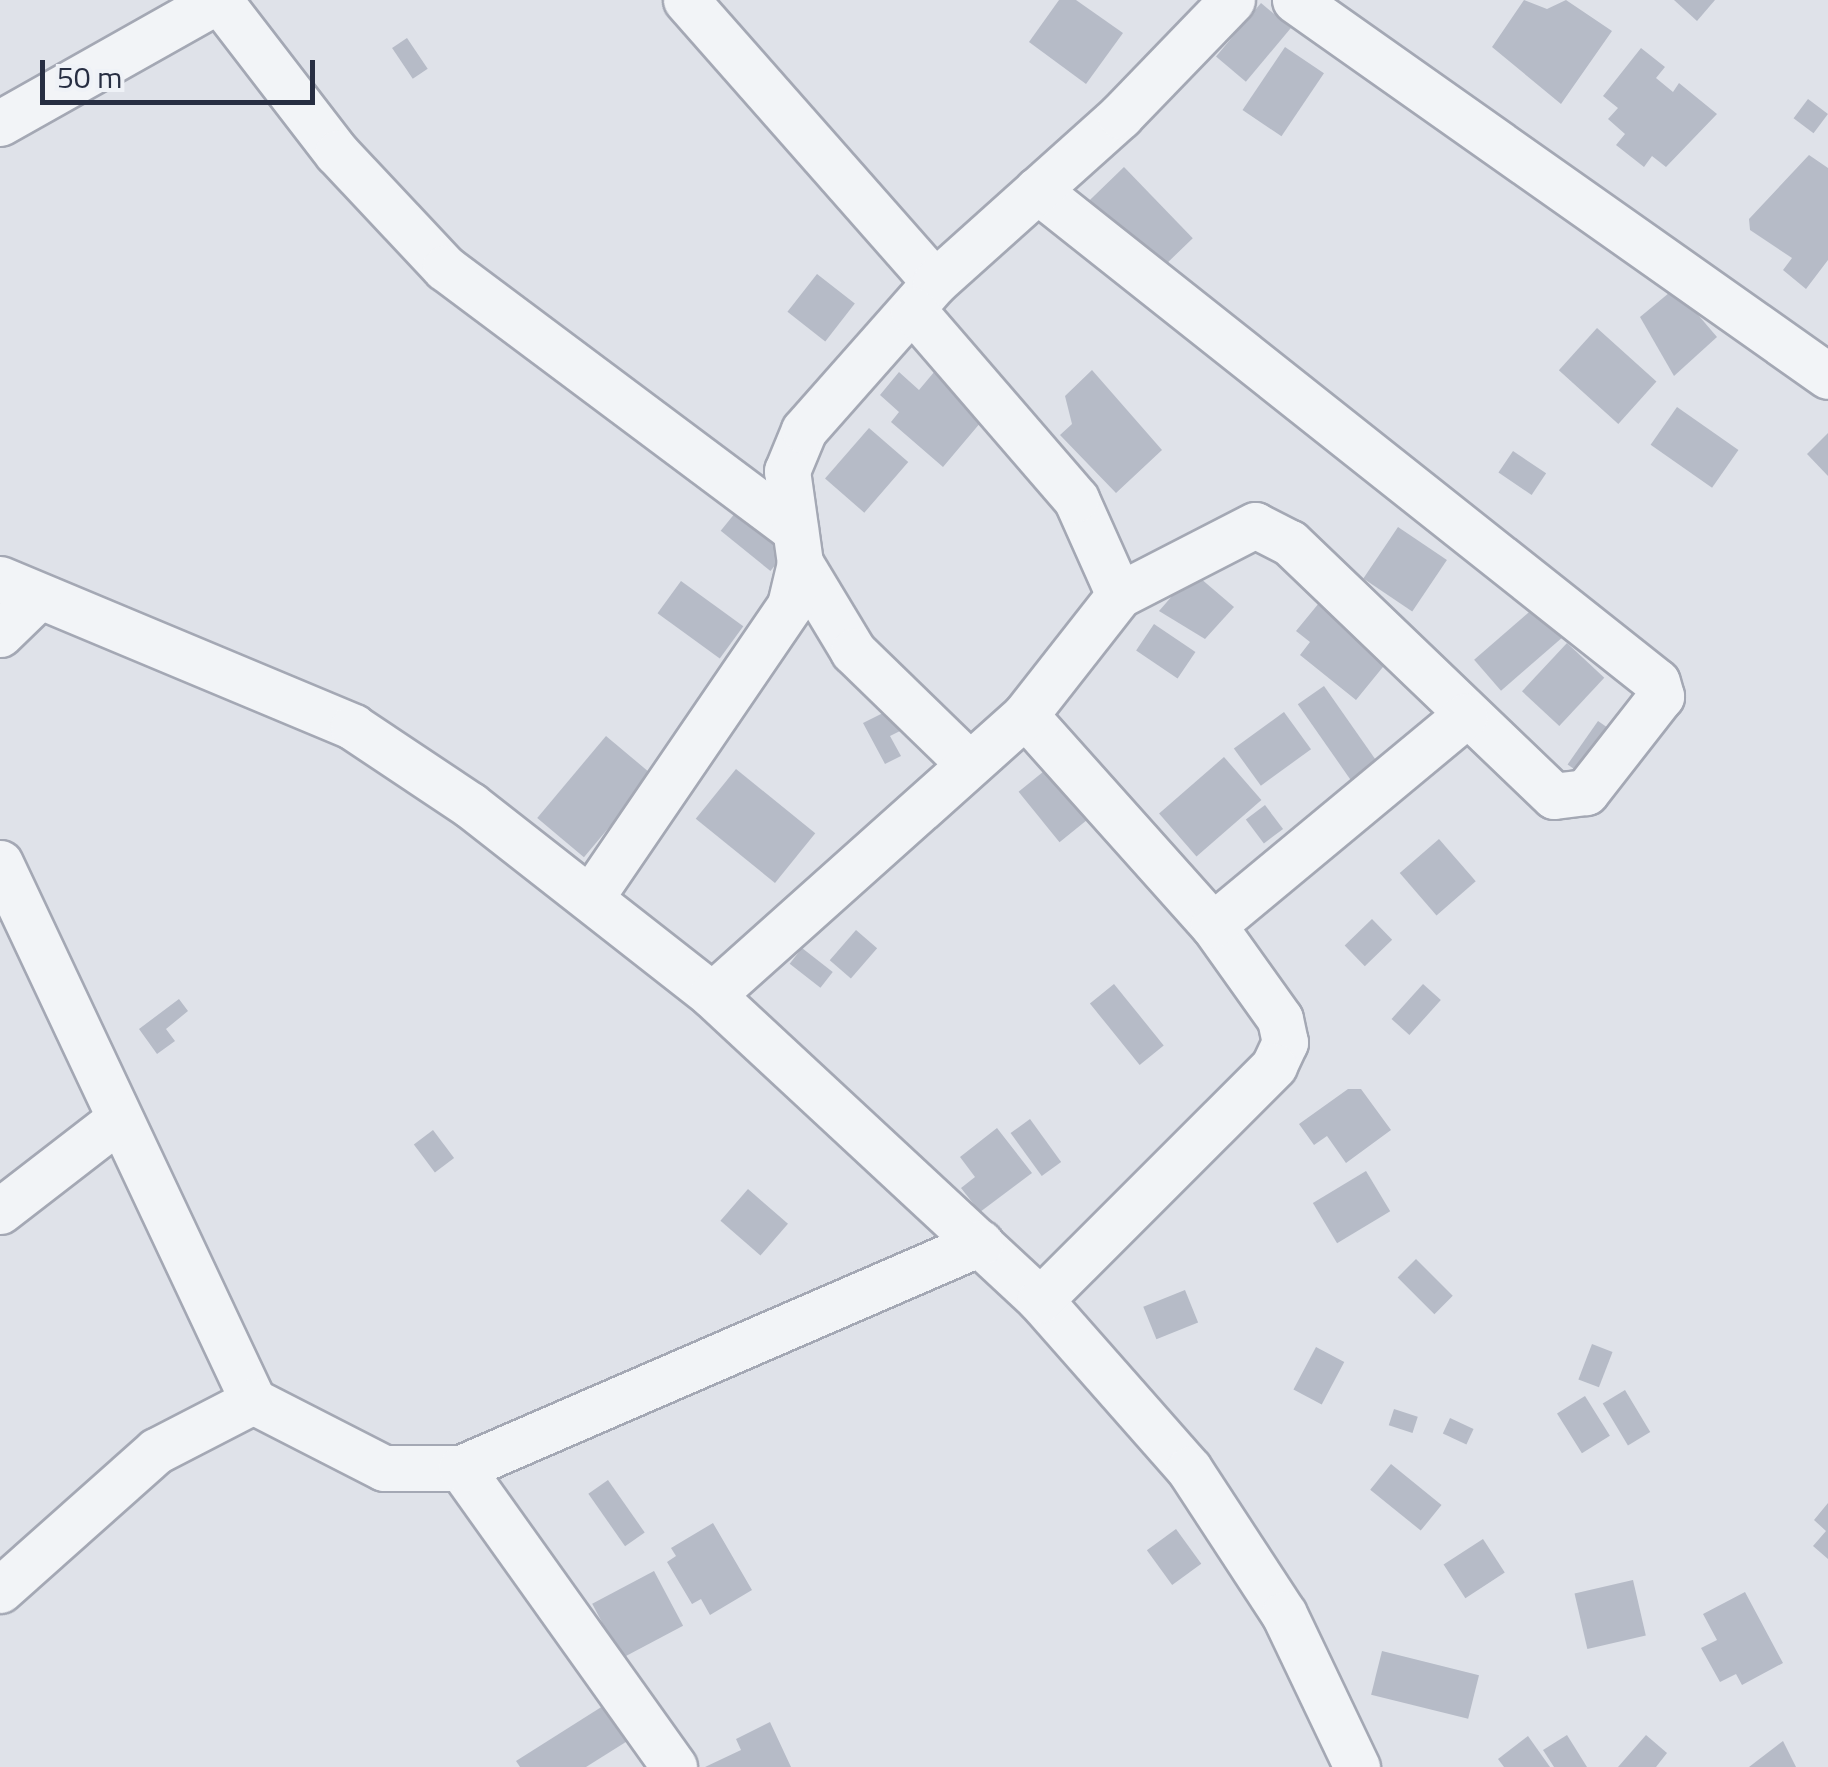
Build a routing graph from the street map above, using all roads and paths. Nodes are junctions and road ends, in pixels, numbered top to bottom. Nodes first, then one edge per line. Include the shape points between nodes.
1 (218, 0) edge
2 (686, 0) edge
3 (1232, 0) edge
4 (1294, 0) edge
5 (0, 123) edge
6 (1037, 190) junction
7 (924, 296) junction
8 (1828, 376) edge
9 (798, 546) junction
10 (1119, 595) junction
11 (14, 608) edge
12 (0, 670) edge
13 (1025, 715) junction
14 (1465, 716) junction
15 (968, 763) junction
16 (0, 863) edge
17 (591, 897) junction
18 (1213, 925) junction
19 (712, 995) junction
20 (120, 1120) junction
21 (0, 1211) edge
22 (980, 1244) junction
23 (1040, 1300) junction
24 (253, 1401) junction
25 (461, 1468) junction
26 (0, 1590) edge
27 (674, 1767) edge
28 (1357, 1767) edge

1 - 5 street
1 - 9 street via 337,154 445,268
2 - 7 street
3 - 6 street
4 - 8 street
6 - 7 street
6 - 14 street via 1657,682 1661,696 1572,798 1554,796
7 - 9 street via 791,452
7 - 10 street via 1076,499
9 - 15 street via 852,651
9 - 17 street via 772,642
10 - 13 street
10 - 14 street via 1255,524 1290,543
11 - 12 street
11 - 17 street via 353,727
13 - 15 street
13 - 18 street
14 - 18 street
15 - 19 street
16 - 20 street
17 - 19 street
18 - 23 street via 1280,1019 1286,1042 1274,1066
19 - 22 street
20 - 21 street
20 - 24 street
22 - 23 street
22 - 25 street
23 - 28 street via 1190,1468 1284,1614
24 - 25 street via 384,1468
24 - 26 street via 156,1451
25 - 27 street

